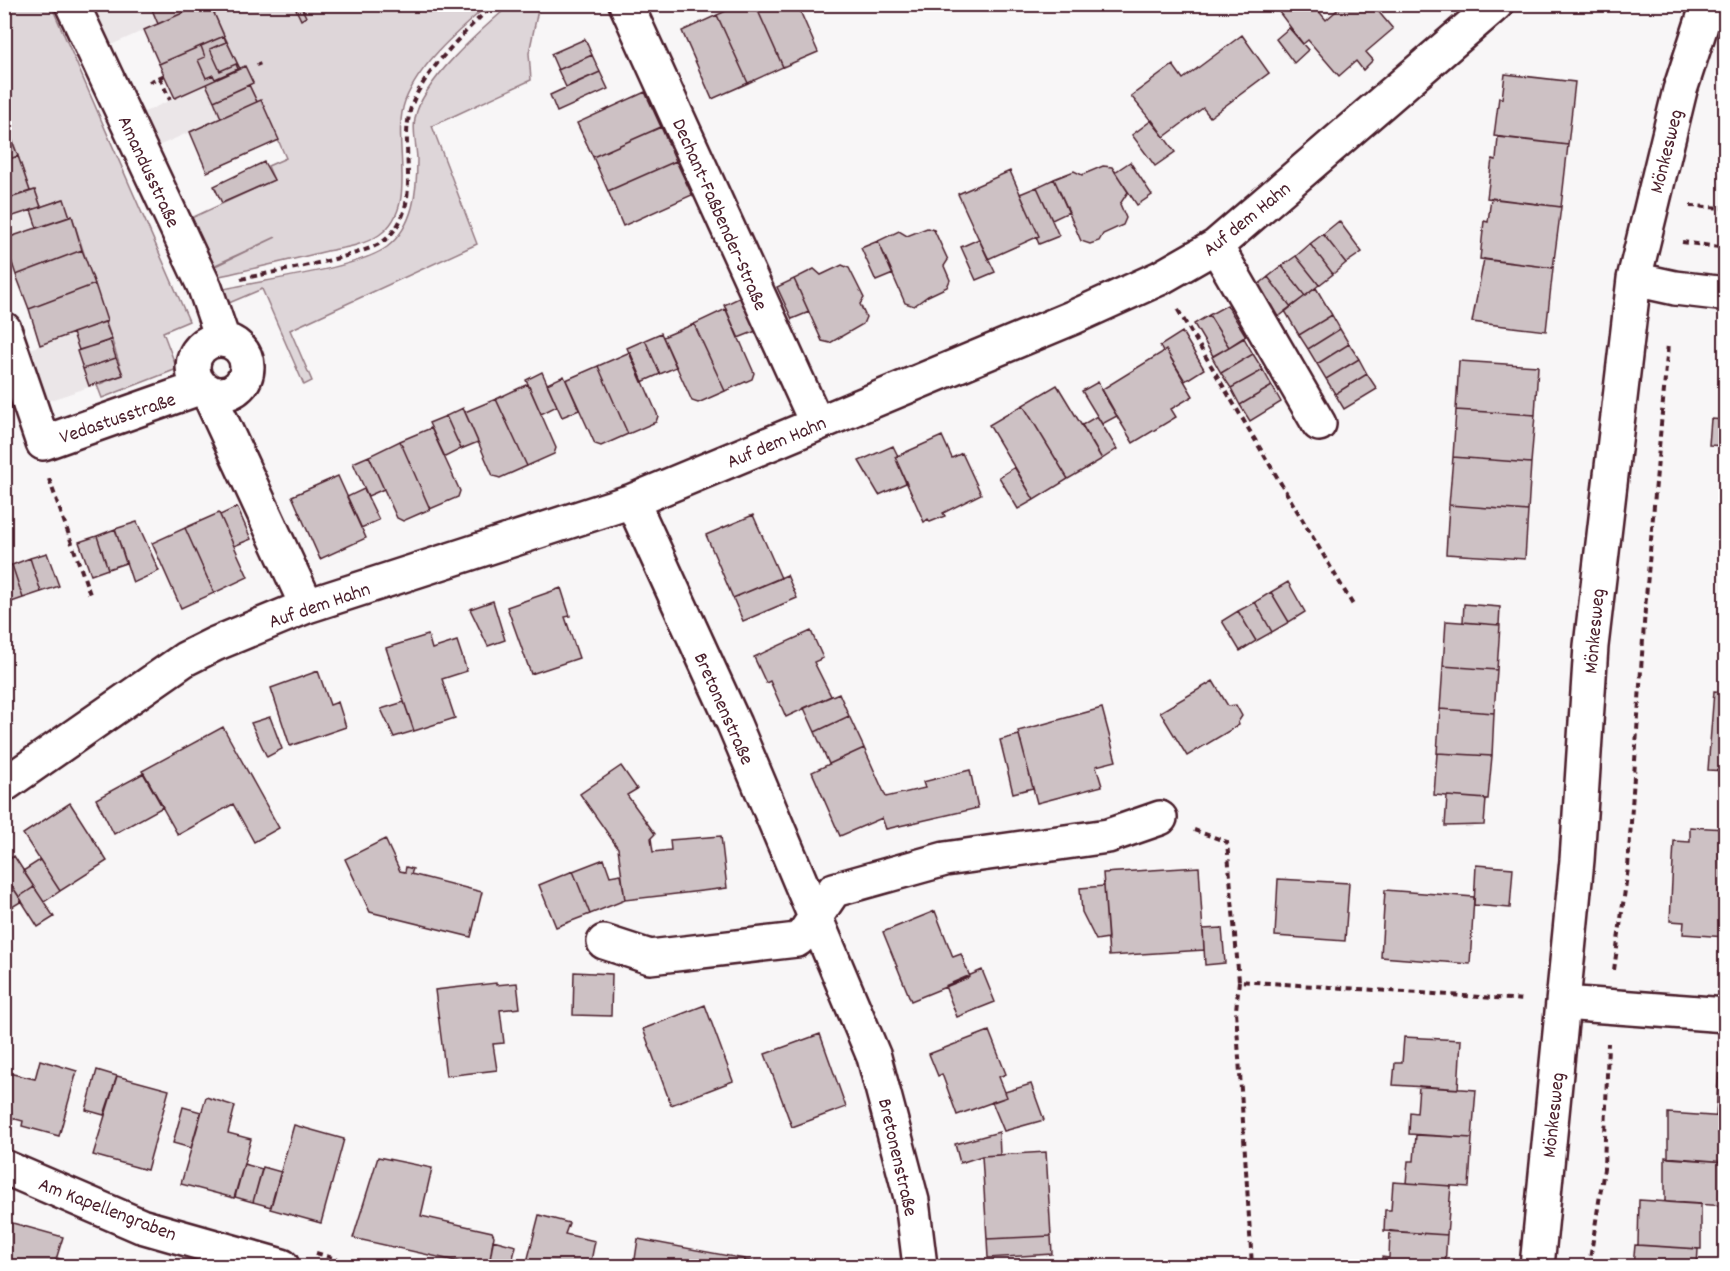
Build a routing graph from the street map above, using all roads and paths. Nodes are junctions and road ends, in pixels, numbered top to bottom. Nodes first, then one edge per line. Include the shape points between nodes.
1 (72, 4) edge
2 (494, 4) edge
3 (626, 4) edge
4 (1496, 4) edge
5 (1708, 4) edge
6 (162, 76) dead end
7 (170, 100) dead end
8 (1688, 206) dead end
9 (1725, 208) edge
10 (1682, 242) dead end
11 (1216, 246) junction
12 (1725, 248) edge
13 (1160, 278) junction
14 (1634, 279) junction
15 (205, 288) junction
16 (1676, 288) junction
17 (1725, 294) edge
18 (4, 329) edge
19 (223, 340) junction
20 (204, 388) junction
21 (817, 424) junction
22 (1318, 424) dead end
23 (43, 443) junction
24 (632, 501) junction
25 (91, 597) dead end
26 (1353, 605) dead end
27 (307, 606) junction
28 (4, 785) edge
29 (1160, 818) joint
30 (815, 916) junction
31 (604, 942) dead end
32 (1239, 981) junction
33 (1563, 1003) junction
34 (1610, 1006) junction
35 (1725, 1015) edge
36 (4, 1167) edge
37 (264, 1264) edge
38 (920, 1266) edge
39 (1252, 1266) edge
40 (1537, 1266) edge
41 (1589, 1266) edge

1 - 15 street, Amandusstraße
2 - 15 path via 423,83 412,103 408,200 398,224 385,240 365,252
3 - 21 street, Dechant-Faßbender-Straße
4 - 11 street, Auf dem Hahn
5 - 14 street, Mönkesweg via 1680,90
6 - 7 path
8 - 9 path
10 - 12 path
11 - 13 street, Auf dem Hahn
11 - 22 street
13 - 21 street, Auf dem Hahn
13 - 26 path
14 - 16 street
14 - 33 street, Mönkesweg via 1590,646 1577,860
15 - 19 street, Amandusstraße
16 - 17 street
16 - 34 path via 1668,338 1645,609 1628,868
18 - 23 street, Vedastusstraße
19 - 20 street via 205,344 194,359 195,377
19 - 20 street via 239,347 244,354 244,380 232,392 214,394
20 - 23 street, Vedastusstraße
20 - 27 street
21 - 24 street, Auf dem Hahn
23 - 25 path via 40,454
24 - 27 street, Auf dem Hahn
24 - 30 street, Bretonenstraße via 734,724
27 - 28 street, Auf dem Hahn via 185,659
29 - 30 street via 1108,837 945,860 834,890
29 - 32 path via 1227,842
30 - 31 street via 797,939 650,957
30 - 38 street, Bretonenstraße via 874,1057 912,1201
32 - 33 path
32 - 39 path via 1237,1022
33 - 34 street
33 - 40 street, Mönkesweg
34 - 35 street
34 - 41 path via 1605,1169
36 - 37 street, Am Kapellengraben via 141,1226

